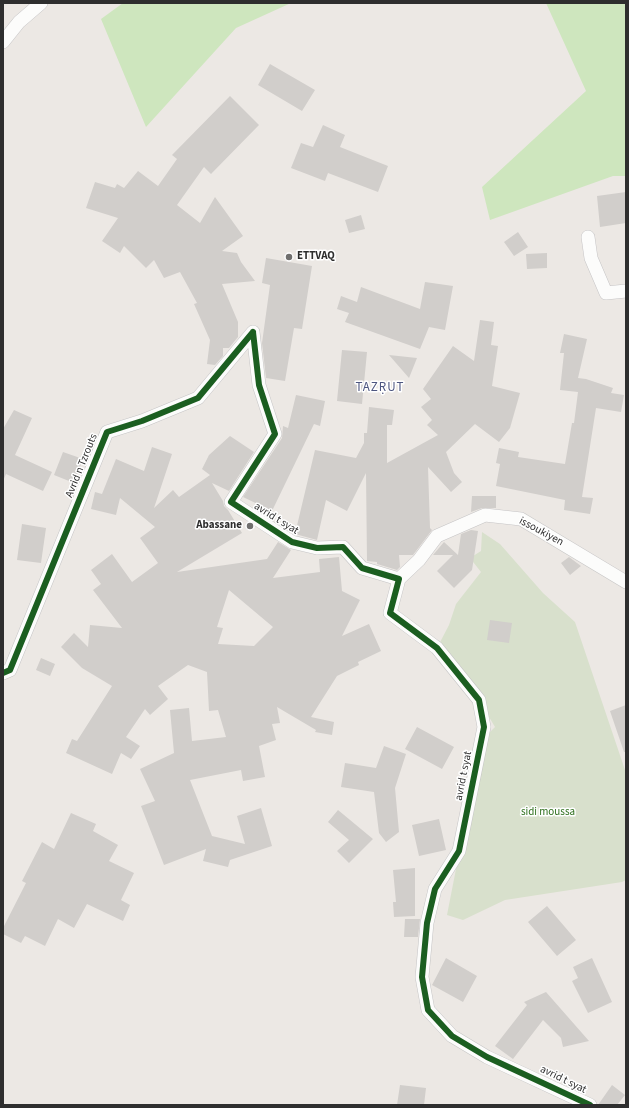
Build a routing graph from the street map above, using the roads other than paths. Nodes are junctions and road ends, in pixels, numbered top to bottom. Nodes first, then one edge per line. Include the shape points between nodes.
1 (41, 3) edge
2 (3, 42) edge
3 (588, 236) dead end
4 (626, 291) edge
5 (231, 502) joint
6 (399, 579) junction
7 (626, 582) edge
8 (3, 673) edge
9 (590, 1105) edge

1 - 2 street via 18,22
3 - 4 street via 591,258 606,293
5 - 6 street, avrid t syat via 292,542 317,548 343,547 362,568
5 - 8 street, Avrid n Tzrouts via 275,434 259,385 253,332 198,398 107,432 10,670
6 - 7 street, issoukiyen via 419,560 437,536 485,515 521,519
6 - 9 street, avrid t syat via 390,613 437,648 479,700 484,727 459,851 435,889 427,923 422,977 428,1010 452,1036 487,1057

